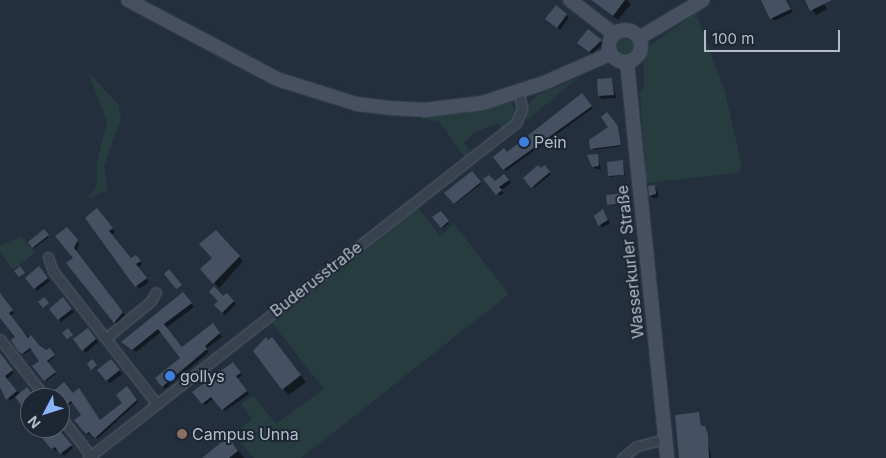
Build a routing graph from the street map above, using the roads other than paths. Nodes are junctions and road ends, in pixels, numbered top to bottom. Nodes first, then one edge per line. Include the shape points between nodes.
1 (128, 0) edge
2 (570, 0) edge
3 (703, 0) edge
4 (614, 34) junction
5 (639, 38) junction
6 (610, 54) junction
7 (627, 62) junction
8 (519, 92) junction
9 (48, 257) dead end
10 (156, 292) dead end
11 (106, 338) junction
12 (0, 339) edge
13 (38, 388) edge
14 (157, 404) junction
15 (70, 430) edge
16 (665, 439) junction
17 (90, 457) edge
18 (622, 458) edge
19 (667, 458) edge

1 - 8 main road via 277,79 357,104 432,109 482,103
2 - 4 main road
3 - 5 main road
4 - 5 main road via 629,30
4 - 6 main road via 608,44
5 - 7 main road via 641,50
6 - 7 main road
6 - 8 main road
7 - 16 main road, Wasserkurler Straße
8 - 14 street, Buderusstraße via 522,109 516,123
9 - 11 street via 53,271
10 - 11 street via 151,301
11 - 14 street
12 - 13 street
14 - 17 street, Buderusstraße
15 - 17 street, Buderusstraße
16 - 18 street via 637,446
16 - 19 main road, Wasserkurler Straße

